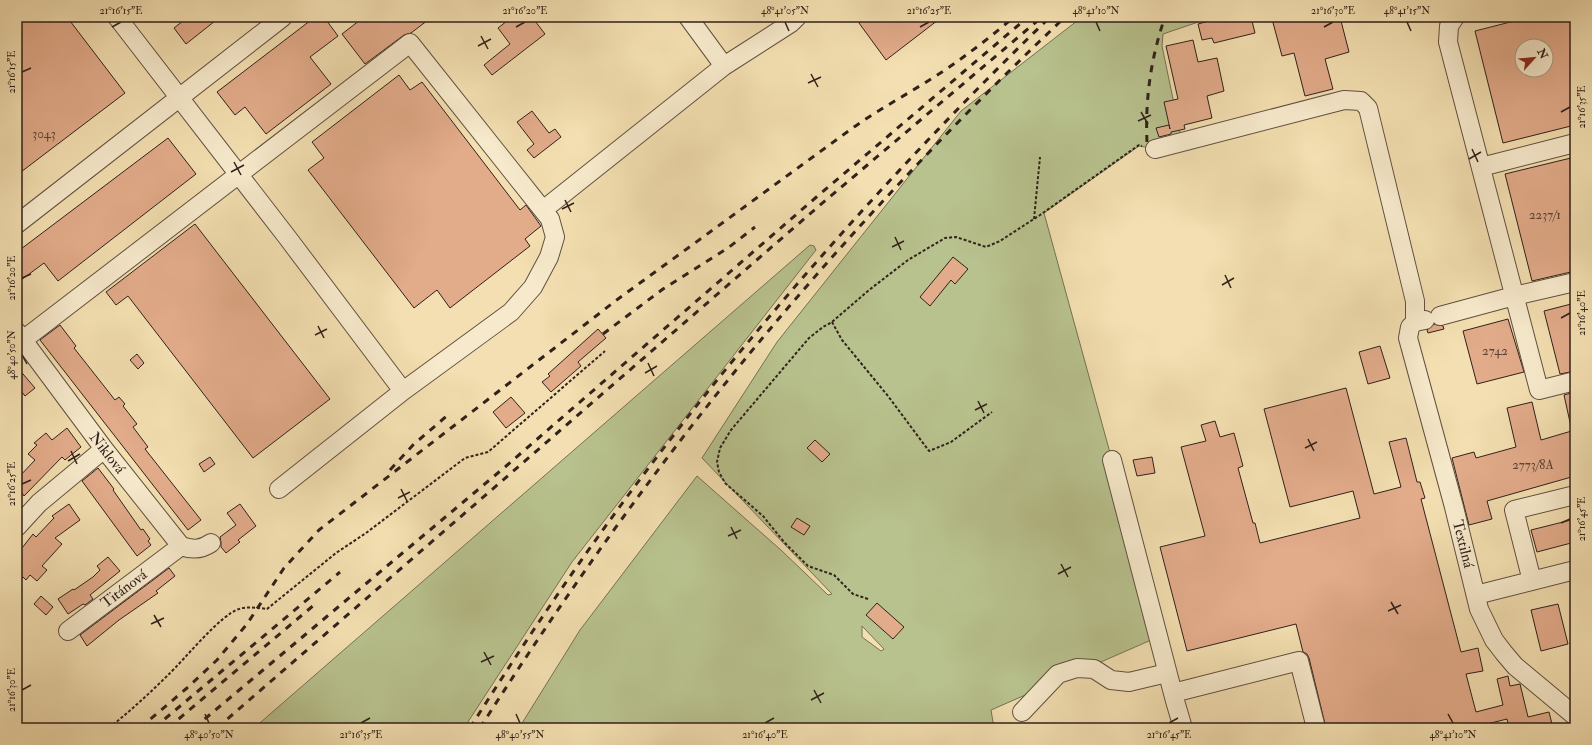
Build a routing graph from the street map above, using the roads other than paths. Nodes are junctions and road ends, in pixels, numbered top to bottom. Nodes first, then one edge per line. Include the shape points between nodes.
1 (117, 17) edge
2 (283, 17) edge
3 (688, 17) edge
4 (797, 17) edge
5 (1455, 17) edge
6 (724, 66) junction
7 (179, 98) junction
8 (1575, 143) edge
9 (1155, 148) road end
10 (1481, 166) junction
11 (239, 175) junction
12 (543, 210) junction
13 (17, 224) edge
14 (1575, 282) edge
15 (1514, 296) junction
16 (1427, 319) junction
17 (20, 336) edge
18 (1575, 381) edge
19 (404, 391) junction
20 (104, 449) junction
21 (1112, 460) dead end
22 (279, 489) dead end
23 (1575, 495) edge
24 (17, 526) edge
25 (211, 543) dead end
26 (181, 546) junction
27 (1575, 570) edge
28 (1532, 581) junction
29 (1476, 595) junction
30 (68, 632) dead end
31 (1168, 673) junction
32 (1173, 693) junction
33 (1022, 712) dead end
34 (1575, 716) edge
35 (1183, 728) edge
36 (1316, 728) edge

1 - 7 street
2 - 7 street
3 - 6 street
4 - 6 street
5 - 10 street via 1449,26 1448,42
6 - 12 street
7 - 11 street
7 - 13 street
8 - 10 street
9 - 16 street via 1344,100 1361,101 1368,108 1414,301
10 - 15 street
11 - 12 street via 410,43
11 - 17 street
11 - 19 street
12 - 19 street via 550,219 555,237 549,256 533,287 511,312
14 - 15 street
15 - 16 street
15 - 18 street via 1540,390
16 - 29 street, Textilná via 1410,327 1408,338
17 - 20 street, Niklová
19 - 22 street
20 - 24 street
20 - 26 street, Niklová
21 - 31 street
23 - 28 street via 1514,510
25 - 26 street via 204,548 192,550
26 - 30 street, Titánová
27 - 28 street
28 - 29 street
29 - 34 street, Textilná via 1486,625 1504,653
31 - 32 street
31 - 33 street via 1129,682 1111,680 1094,669 1077,668 1058,674
32 - 35 street
32 - 36 street via 1299,661

